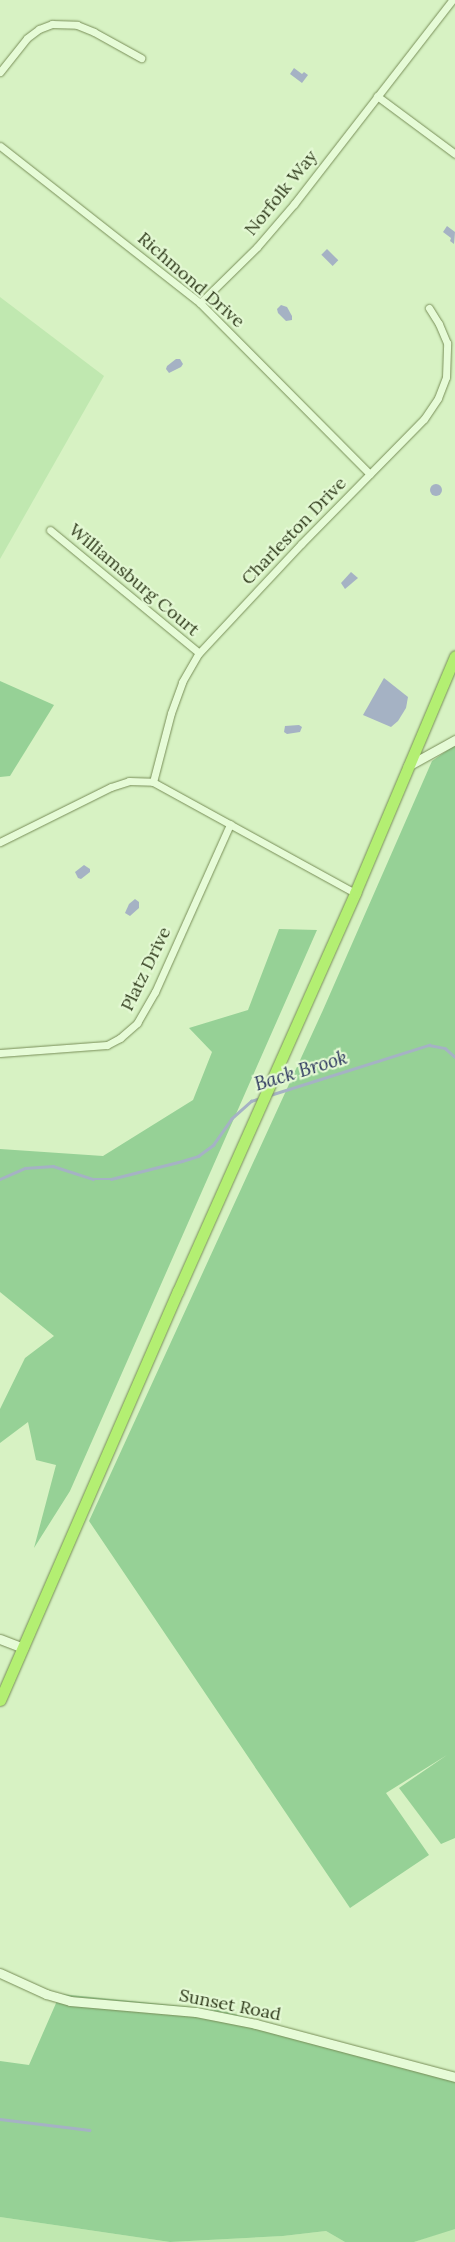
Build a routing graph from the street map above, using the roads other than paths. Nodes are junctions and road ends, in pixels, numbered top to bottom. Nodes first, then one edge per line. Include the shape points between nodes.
1 (452, 0) edge
2 (141, 58) dead end
3 (0, 72) edge
4 (377, 96) junction
5 (0, 146) edge
6 (455, 154) edge
7 (200, 303) junction
8 (429, 308) dead end
9 (370, 474) junction
10 (50, 530) dead end
11 (199, 653) junction
12 (455, 656) edge
13 (455, 740) edge
14 (408, 766) junction
15 (153, 782) junction
16 (230, 824) junction
17 (0, 842) edge
18 (355, 893) junction
19 (0, 1052) edge
20 (0, 1638) edge
21 (23, 1648) junction
22 (0, 1700) edge
23 (0, 1973) edge
24 (455, 2078) edge

1 - 4 street, Norfolk Way
2 - 3 street via 77,25 52,24 27,38
4 - 6 street
4 - 7 street, Norfolk Way via 294,204 257,247
5 - 7 street, Richmond Drive
7 - 9 street, Richmond Drive
8 - 9 street, Charleston Drive via 448,343 446,377 438,398 424,418
9 - 11 street, Charleston Drive
10 - 11 street, Williamsburg Court
11 - 15 street, Charleston Drive via 182,682
12 - 14 highway
13 - 14 street
14 - 18 highway
15 - 16 street
15 - 17 street via 129,781 111,786
16 - 18 street
16 - 19 street, Platz Drive via 155,992 137,1023 107,1045
18 - 21 highway
20 - 21 street
21 - 22 highway
23 - 24 street, Sunset Road via 70,2001 196,2012 256,2024

